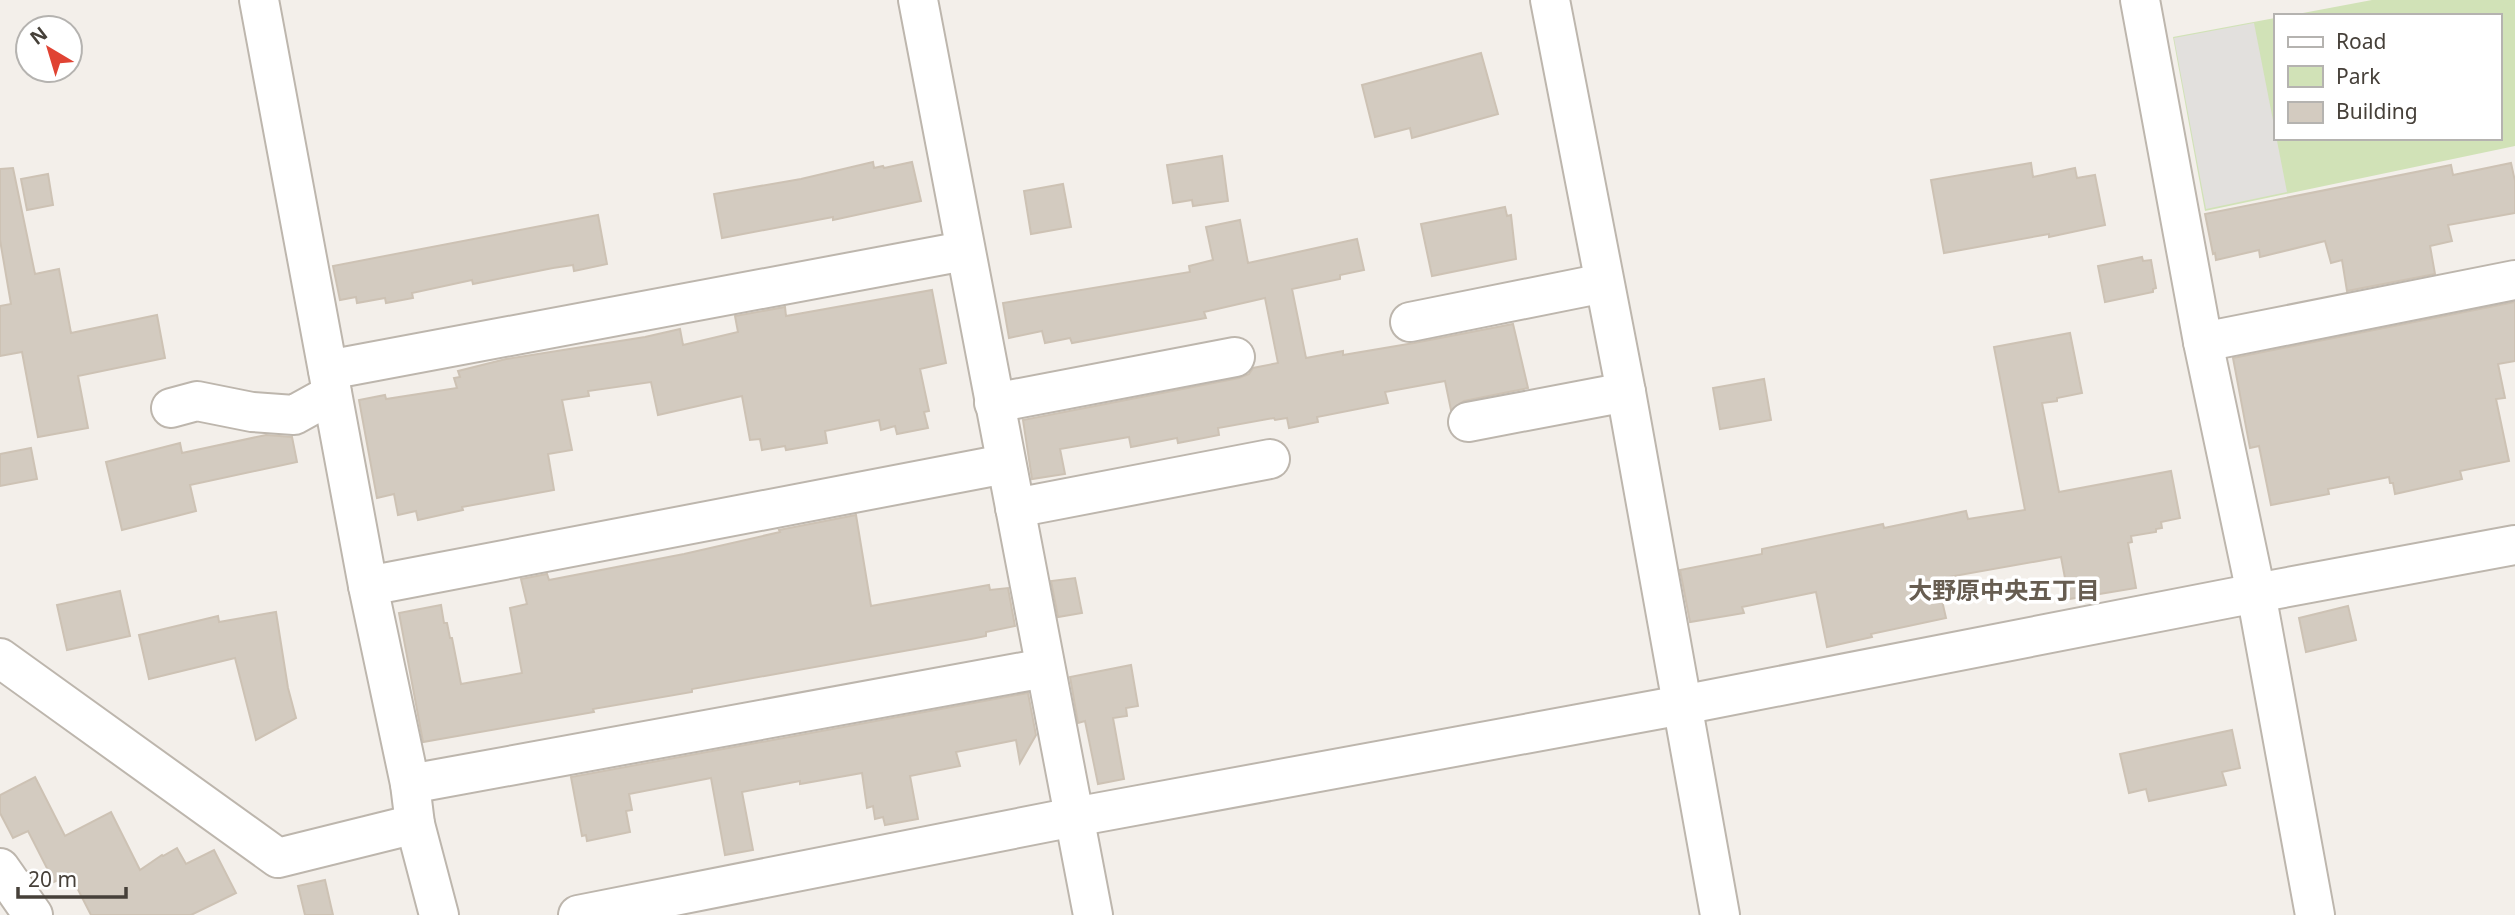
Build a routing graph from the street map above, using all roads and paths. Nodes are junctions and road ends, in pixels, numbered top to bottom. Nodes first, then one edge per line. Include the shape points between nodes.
1 (259, 0) edge
2 (918, 0) edge
3 (1550, 0) edge
4 (2140, 0) edge
5 (964, 251) junction
6 (2515, 281) edge
7 (1604, 283) junction
8 (1410, 322) dead end
9 (2203, 342) junction
10 (1236, 356) dead end
11 (330, 382) junction
12 (1626, 392) junction
13 (994, 403) junction
14 (171, 408) dead end
15 (1468, 422) dead end
16 (1270, 459) dead end
17 (1005, 464) junction
18 (1015, 508) junction
19 (2515, 545) edge
20 (368, 586) junction
21 (2256, 593) junction
22 (0, 658) edge
23 (1045, 668) junction
24 (1682, 705) junction
25 (410, 784) junction
26 (1074, 817) junction
27 (415, 824) junction
28 (0, 869) edge
29 (33, 915) edge
30 (439, 915) edge
31 (578, 915) edge
32 (1093, 915) edge
33 (1720, 915) edge
34 (2315, 915) edge

1 - 11 street
2 - 5 street
3 - 7 street
4 - 9 street
5 - 11 street
5 - 13 street
6 - 9 street
7 - 8 street
7 - 12 street
9 - 21 street
10 - 13 street
11 - 14 street via 294,415 198,401
11 - 20 street
12 - 15 street
12 - 24 street
13 - 17 street
16 - 18 street
17 - 18 street
17 - 20 street
18 - 23 street
19 - 21 street
20 - 25 street
21 - 24 street
21 - 34 street
22 - 27 street via 278,858
23 - 25 street
23 - 26 street
24 - 26 street
24 - 33 street
25 - 27 street
26 - 31 street
26 - 32 street
27 - 30 street
28 - 29 street

